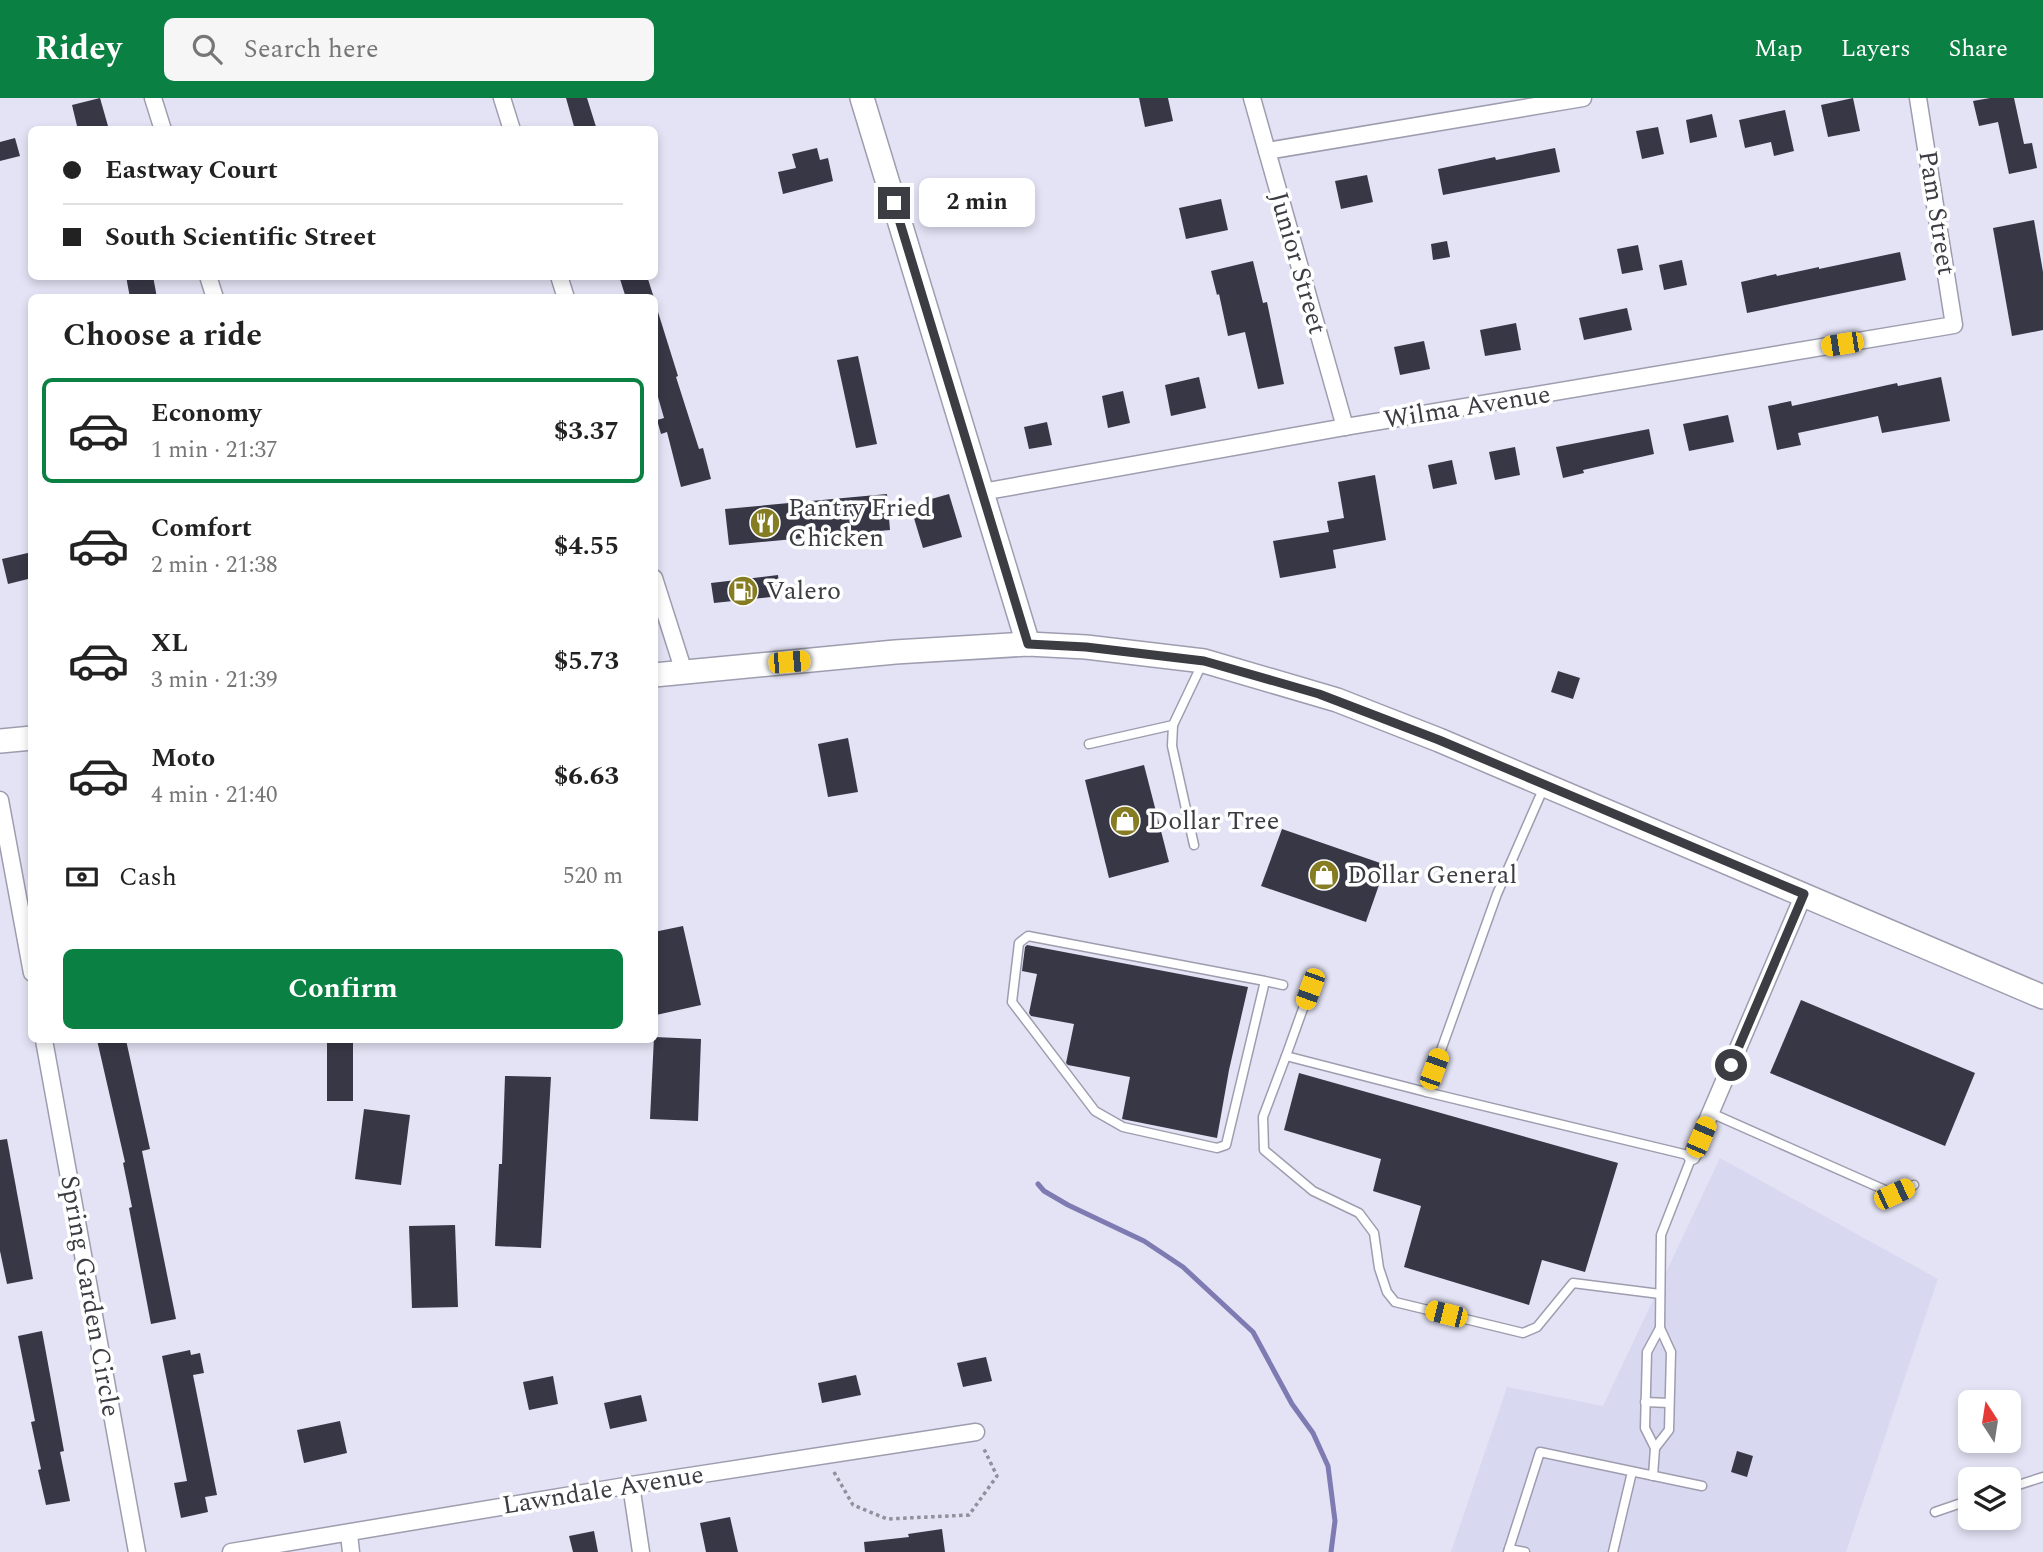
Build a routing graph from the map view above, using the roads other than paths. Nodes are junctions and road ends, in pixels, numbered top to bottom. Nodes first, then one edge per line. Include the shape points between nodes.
1 (153, 98) edge
2 (502, 98) edge
3 (862, 98) edge
4 (1252, 98) edge
5 (1583, 98) edge
6 (1918, 98) edge
7 (162, 126) edge
8 (511, 126) edge
9 (1267, 151) junction
10 (1952, 326) joint
11 (1345, 427) junction
12 (982, 492) junction
13 (658, 591) edge
14 (1028, 644) junction
15 (1204, 661) junction
16 (684, 672) junction
17 (658, 675) edge
18 (1173, 724) junction
19 (28, 738) edge
20 (0, 741) edge
21 (1089, 744) dead end
22 (1545, 784) junction
23 (0, 800) edge
24 (1194, 845) dead end
25 (1804, 894) junction
26 (28, 951) edge
27 (1265, 981) junction
28 (1283, 985) dead end
29 (1310, 989) dead end
30 (2043, 997) edge
31 (45, 1043) edge
32 (1286, 1056) junction
33 (1426, 1092) junction
34 (1711, 1113) junction
35 (1692, 1156) junction
36 (1914, 1185) dead end
37 (1660, 1294) junction
38 (1660, 1328) junction
39 (1646, 1402) junction
40 (1670, 1403) junction
41 (976, 1432) road end
42 (1654, 1448) junction
43 (1632, 1472) junction
44 (1653, 1476) junction
45 (2043, 1477) edge
46 (2021, 1484) edge
47 (631, 1485) junction
48 (1702, 1486) dead end
49 (1958, 1504) edge
50 (1935, 1512) dead end
51 (349, 1534) junction
52 (1509, 1551) edge
53 (137, 1552) edge
54 (231, 1552) edge
55 (351, 1552) edge
56 (641, 1552) edge
57 (1525, 1552) edge
58 (1613, 1552) edge

1 - 7 street
2 - 8 street
3 - 12 main road
4 - 9 street, Junior Street
5 - 9 street
6 - 10 street, Pam Street
9 - 11 street, Junior Street
10 - 11 street, Wilma Avenue
11 - 12 street, Wilma Avenue
12 - 14 main road
13 - 16 street
14 - 15 main road
14 - 16 main road
15 - 18 lane
15 - 22 main road via 1336,700
16 - 17 main road
18 - 21 lane
18 - 24 lane via 1172,746
19 - 20 main road
22 - 25 main road
22 - 33 lane via 1497,894
23 - 26 street
25 - 30 main road
25 - 34 street
27 - 27 lane via 1028,936 1019,943 1012,1002 1095,1111 1123,1127 1217,1148 1226,1145
27 - 28 lane
29 - 32 lane
31 - 53 street, Spring Garden Circle
32 - 33 lane
32 - 37 lane via 1264,1117 1264,1150 1313,1191 1359,1213 1374,1233 1378,1268 1395,1302 1523,1333 1537,1327 1573,1283
33 - 35 lane
34 - 35 street
34 - 36 lane via 1894,1194
35 - 37 lane via 1661,1235
37 - 38 lane
38 - 39 lane via 1647,1352
38 - 40 lane via 1671,1352
39 - 40 lane
39 - 42 lane via 1645,1428
40 - 42 lane via 1669,1430
41 - 47 street, Lawndale Avenue
42 - 44 lane
43 - 44 lane
43 - 52 lane via 1540,1452
43 - 58 lane
44 - 48 lane
45 - 46 lane
47 - 51 street, Lawndale Avenue
47 - 56 street
49 - 50 lane
51 - 54 street, Lawndale Avenue
51 - 55 street
52 - 57 lane

